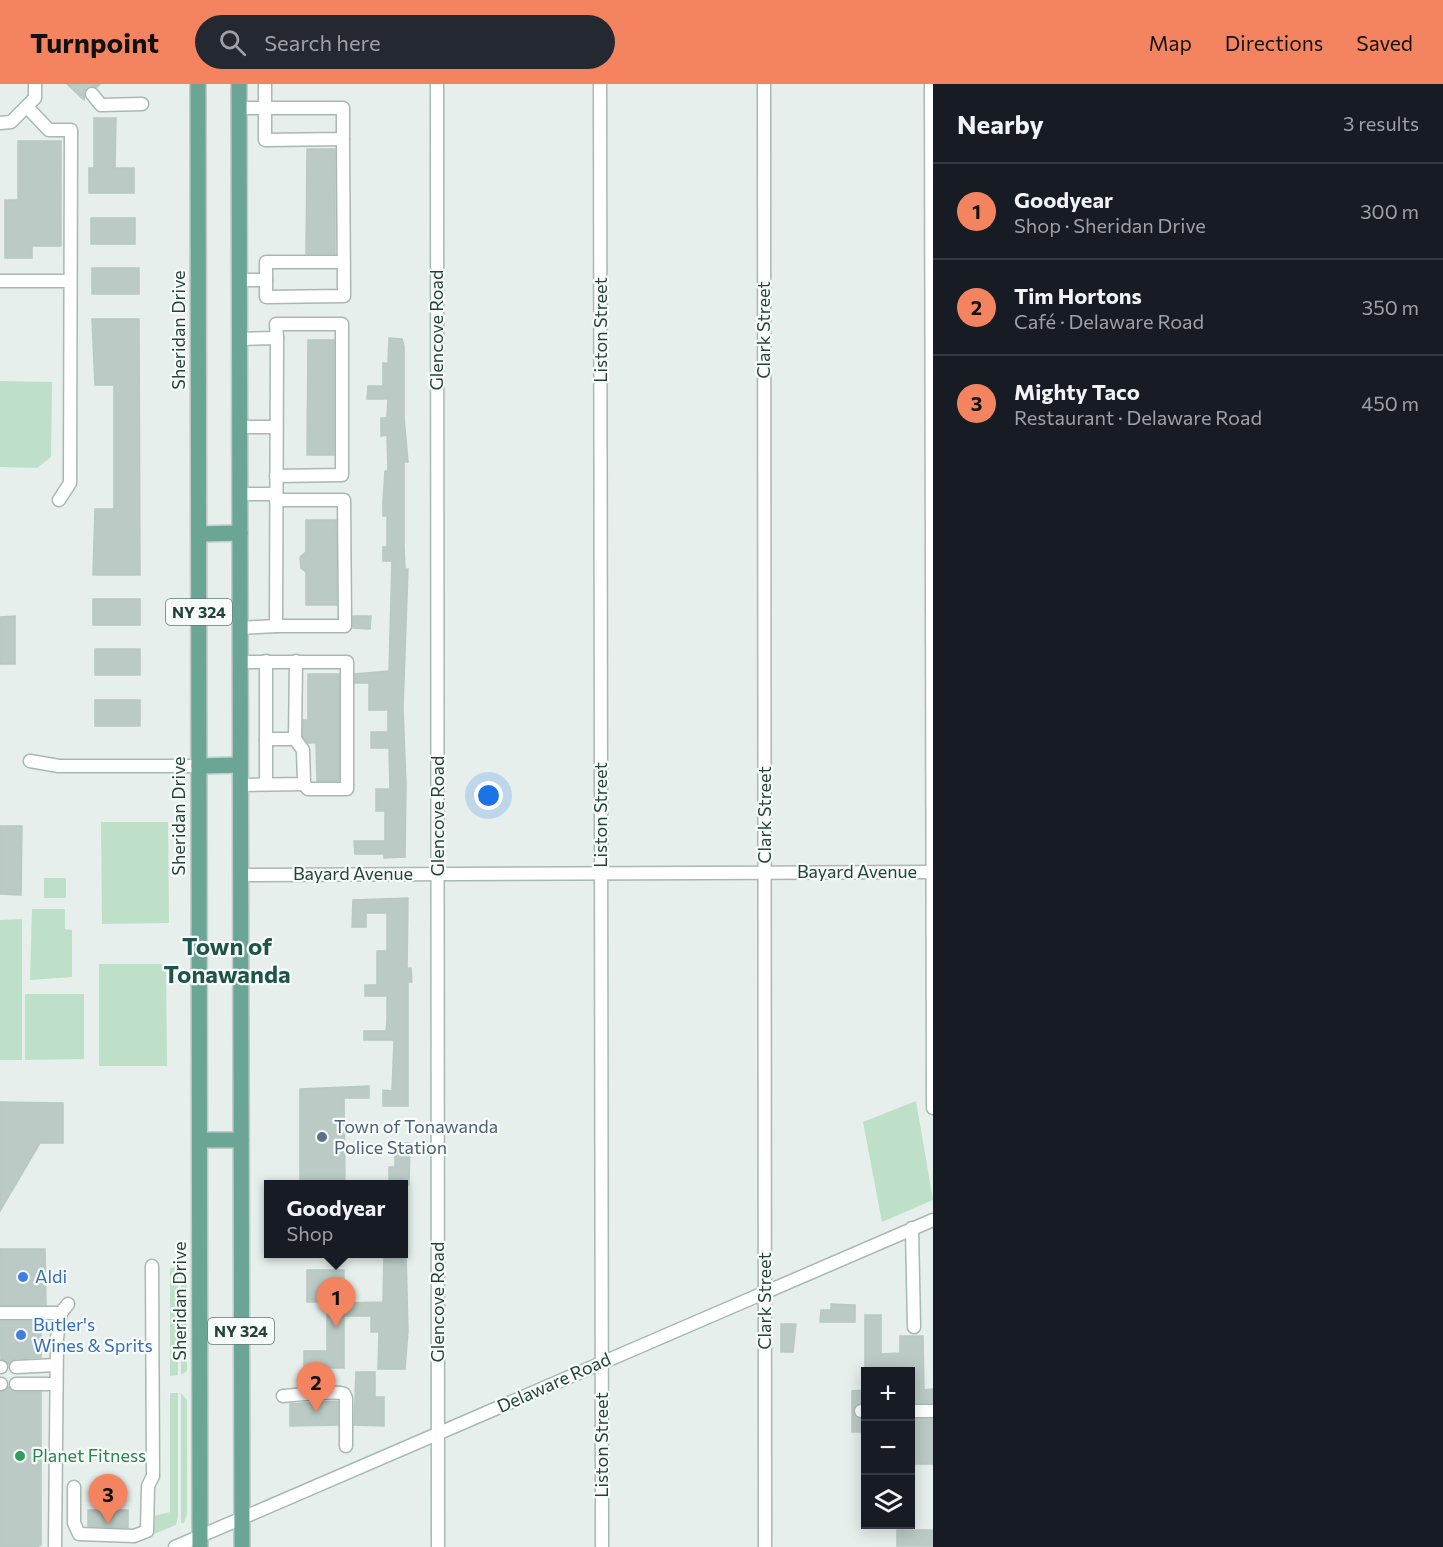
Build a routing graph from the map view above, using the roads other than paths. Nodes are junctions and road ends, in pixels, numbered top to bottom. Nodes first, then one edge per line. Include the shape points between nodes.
1 (35, 84) edge
2 (198, 84) edge
3 (239, 84) edge
4 (265, 84) edge
5 (437, 84) edge
6 (600, 84) edge
7 (764, 84) edge
8 (930, 84) edge
9 (92, 94) tunnel mouth
10 (142, 104) dead end
11 (27, 107) junction
12 (239, 108) junction
13 (265, 108) junction
14 (0, 123) edge
15 (343, 139) junction
16 (344, 262) junction
17 (239, 280) junction
18 (266, 280) junction
19 (0, 281) edge
20 (70, 281) junction
21 (277, 338) junction
22 (239, 339) junction
23 (240, 427) junction
24 (275, 427) junction
25 (276, 476) junction
26 (240, 494) junction
27 (276, 497) junction
28 (59, 500) dead end
29 (240, 533) junction
30 (199, 534) junction
31 (276, 626) junction
32 (240, 628) junction
33 (266, 661) junction
34 (296, 661) junction
35 (240, 662) junction
36 (266, 740) junction
37 (295, 740) junction
38 (30, 761) dead end
39 (240, 765) junction
40 (199, 766) junction
41 (266, 784) junction
42 (304, 784) junction
43 (240, 785) junction
44 (932, 872) edge
45 (438, 873) junction
46 (601, 873) junction
47 (765, 873) junction
48 (240, 875) junction
49 (933, 1108) edge
50 (200, 1140) junction
51 (241, 1140) junction
52 (933, 1220) edge
53 (912, 1228) junction
54 (152, 1266) dead end
55 (765, 1291) junction
56 (0, 1313) edge
57 (914, 1327) dead end
58 (602, 1361) junction
59 (56, 1365) junction
60 (56, 1384) junction
61 (283, 1396) dead end
62 (915, 1411) edge
63 (933, 1411) edge
64 (437, 1435) junction
65 (346, 1446) dead end
66 (74, 1487) dead end
67 (242, 1518) junction
68 (200, 1542) edge
69 (56, 1547) edge
70 (175, 1547) edge
71 (242, 1547) edge
72 (438, 1547) edge
73 (602, 1547) edge
74 (765, 1547) edge

1 - 11 street via 35,98
2 - 30 main road, Sheridan Drive / NY 324
3 - 12 main road, NY 324
4 - 13 street
5 - 45 street, Glencove Road
6 - 46 street, Liston Street
7 - 47 street, Clark Street
8 - 44 street
9 - 10 street via 101,105
11 - 14 street via 11,122
11 - 20 street via 49,130 71,130
12 - 13 street
12 - 17 main road, NY 324
13 - 15 street via 343,108
13 - 15 street via 265,140
15 - 16 street
16 - 18 street via 266,262
16 - 18 street via 344,296 266,297
17 - 18 street
17 - 22 main road, NY 324
19 - 20 street
20 - 28 street via 70,483
21 - 22 street
21 - 24 street
21 - 25 street via 276,324 342,324 342,475
22 - 23 main road, NY 324
23 - 24 street
23 - 26 main road, NY 324
24 - 25 street
25 - 27 street
26 - 27 street
26 - 29 main road, NY 324
27 - 31 street
27 - 31 street via 344,500 345,626
29 - 30 main road
29 - 32 main road, NY 324
30 - 40 main road, Sheridan Drive / NY 324
31 - 32 street
32 - 35 main road, NY 324
33 - 34 street
33 - 35 street
33 - 36 street
34 - 37 street
34 - 42 street via 347,662 347,789 308,789
35 - 39 main road, NY 324
36 - 37 street
36 - 41 street
37 - 42 street via 303,750
38 - 40 street via 59,766
39 - 40 main road
39 - 43 main road, NY 324
40 - 50 main road, Sheridan Drive / NY 324
41 - 42 street
41 - 43 street
43 - 48 main road, NY 324
44 - 47 street, Bayard Avenue
44 - 49 street
45 - 46 street, Bayard Avenue
45 - 48 street, Bayard Avenue
45 - 64 street, Glencove Road
46 - 47 street, Bayard Avenue
46 - 58 street, Liston Street
47 - 55 street, Clark Street
48 - 51 main road, NY 324
50 - 51 main road
50 - 68 main road, Sheridan Drive / NY 324
51 - 67 main road, NY 324
52 - 53 street, Delaware Road
53 - 55 street, Delaware Road
53 - 57 street
54 - 66 street via 153,1476 148,1486 148,1527 144,1534 79,1534 74,1523
55 - 58 street, Delaware Road
55 - 74 street, Clark Street
56 - 59 street via 65,1309 57,1338
58 - 64 street, Delaware Road
58 - 73 street, Liston Street
59 - 60 street
59 - 60 street via 20,1375
60 - 69 street
61 - 65 street via 344,1394
62 - 63 street
64 - 67 street, Delaware Road
64 - 72 street, Glencove Road
67 - 68 street, Delaware Road
67 - 71 main road, NY 324
68 - 70 street, Delaware Road

